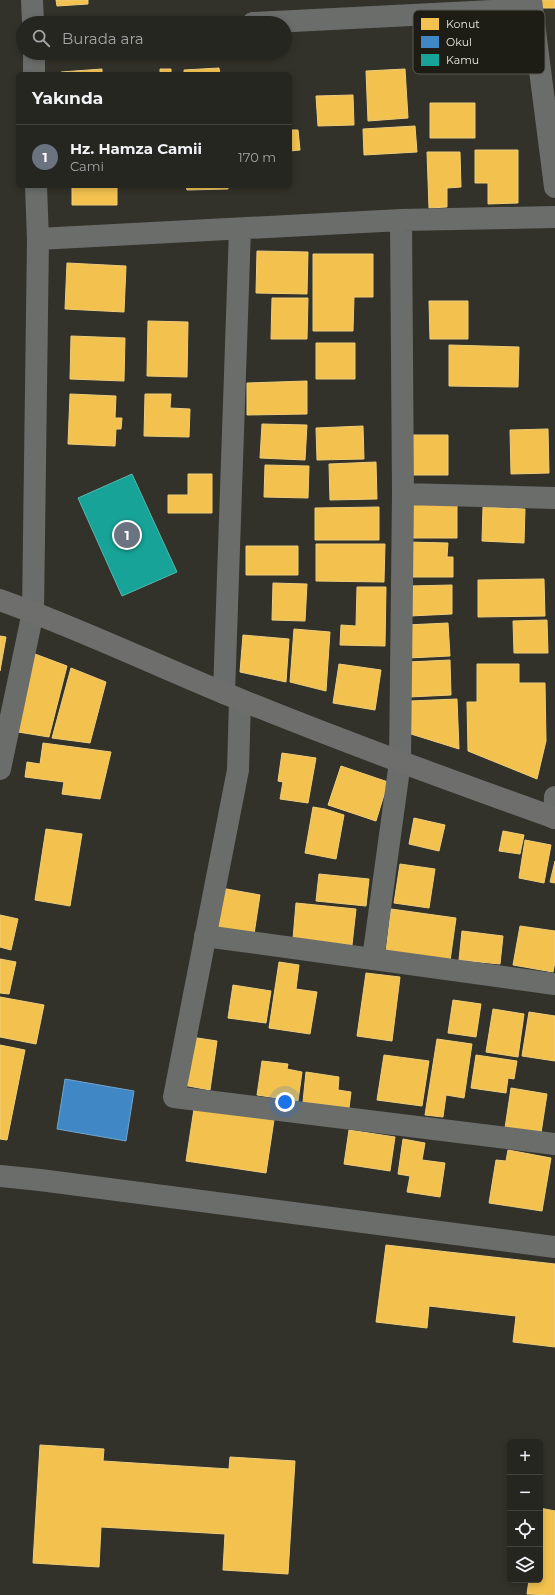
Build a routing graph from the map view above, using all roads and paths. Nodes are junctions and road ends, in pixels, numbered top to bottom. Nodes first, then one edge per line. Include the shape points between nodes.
1 (32, 0) edge
2 (532, 4) edge
3 (444, 10) edge
4 (413, 12) edge
5 (33, 16) edge
6 (292, 20) edge
7 (34, 60) edge
8 (34, 72) edge
9 (541, 74) edge
10 (555, 187) edge
11 (36, 188) edge
12 (555, 217) edge
13 (401, 220) junction
14 (240, 229) junction
15 (38, 239) junction
16 (403, 494) junction
17 (555, 498) edge
18 (0, 600) edge
19 (33, 612) junction
20 (232, 696) junction
21 (400, 762) junction
22 (0, 768) edge
23 (555, 796) edge
24 (554, 818) edge
25 (205, 936) junction
26 (373, 959) junction
27 (555, 984) edge
28 (555, 1144) edge
29 (0, 1176) edge
30 (555, 1247) edge

1 - 5 street
2 - 3 street
4 - 6 street
7 - 8 street
9 - 10 street
11 - 15 street
12 - 13 street
13 - 14 street
13 - 16 street
14 - 15 street
14 - 20 street
15 - 19 street
16 - 17 street
16 - 21 street
18 - 19 street
19 - 20 street
19 - 22 street
20 - 21 street
20 - 25 street via 238,770
21 - 24 street
21 - 26 street
23 - 24 street
25 - 26 street
25 - 28 street via 174,1097
26 - 27 street
29 - 30 street

